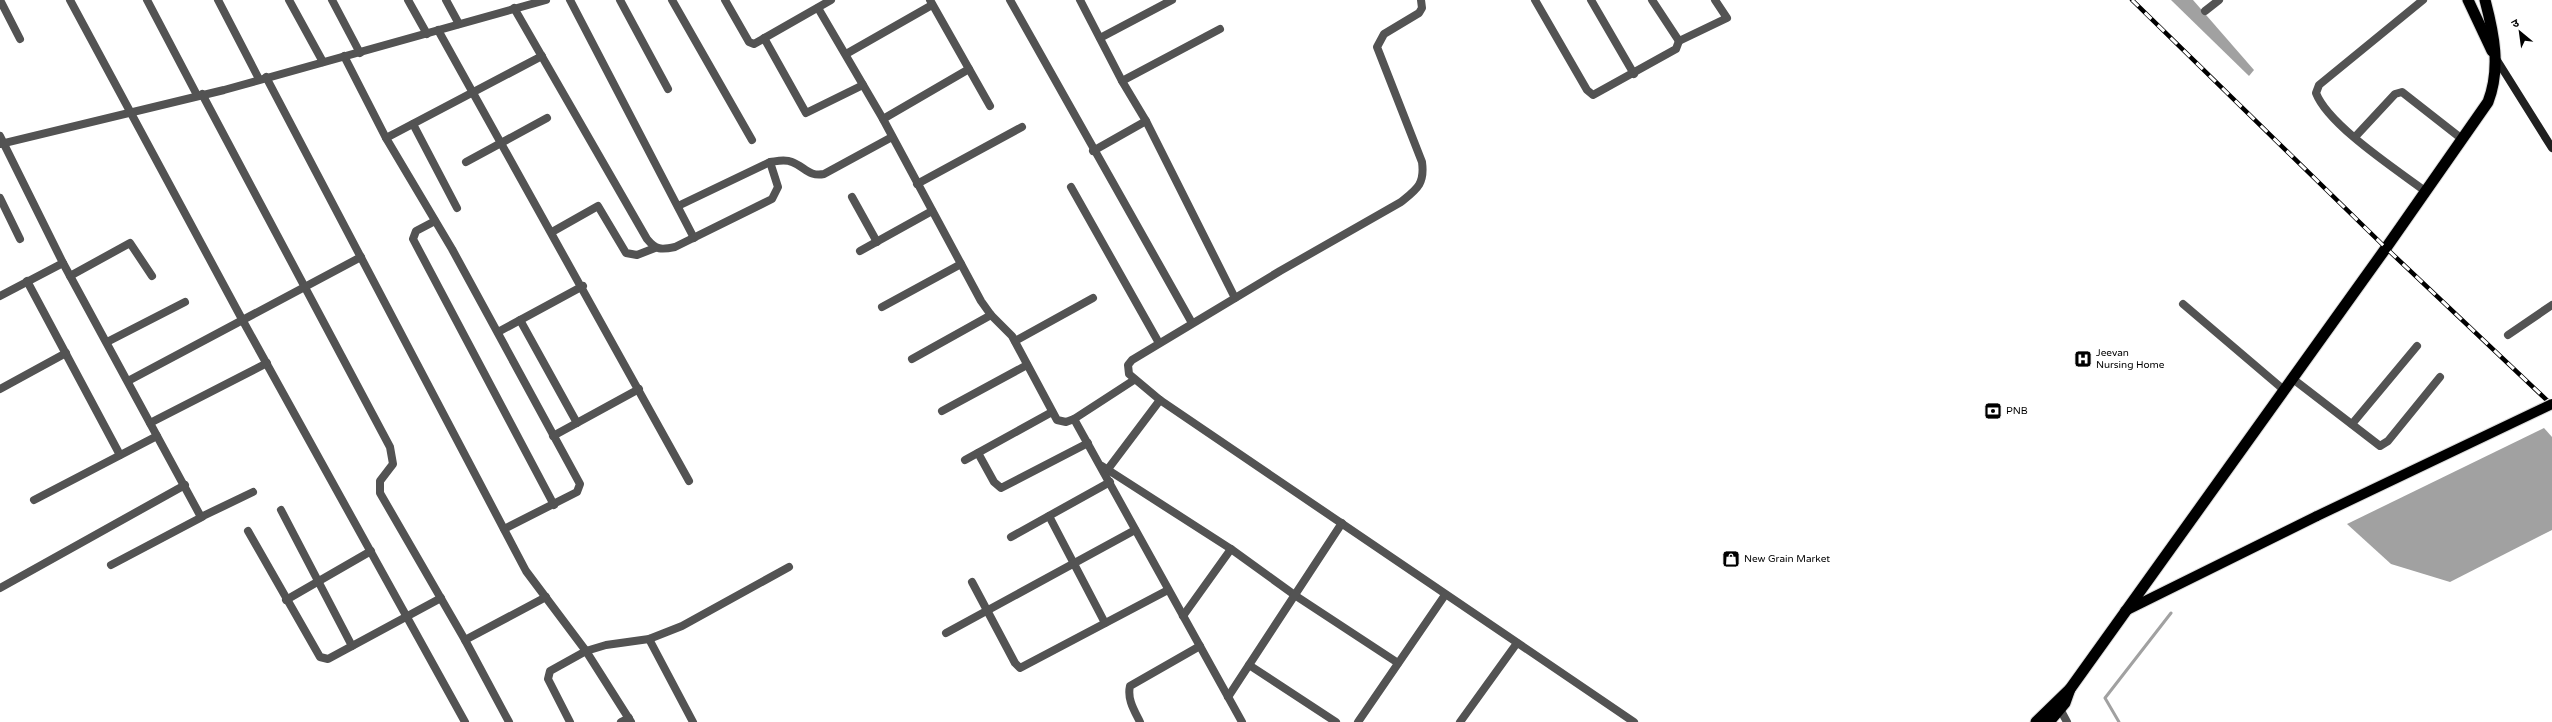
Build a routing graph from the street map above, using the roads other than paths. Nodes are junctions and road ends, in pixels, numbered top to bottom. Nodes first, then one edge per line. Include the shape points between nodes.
1 (0, 0) edge
2 (70, 0) edge
3 (147, 0) edge
4 (218, 0) edge
5 (289, 0) edge
6 (332, 0) edge
7 (408, 0) edge
8 (446, 0) edge
9 (544, 0) edge
10 (570, 0) edge
11 (620, 0) edge
12 (672, 0) edge
13 (725, 0) edge
14 (831, 0) edge
15 (1010, 0) edge
16 (1080, 0) edge
17 (1172, 0) edge
18 (1421, 0) edge
19 (1535, 0) edge
20 (1591, 0) edge
21 (1652, 0) edge
22 (1715, 0) edge
23 (2219, 0) edge
24 (2422, 0) edge
25 (2468, 0) edge
26 (2485, 0) edge
27 (931, 2) edge
28 (514, 8) junction
29 (818, 8) junction
30 (2205, 11) dead end
31 (459, 24) junction
32 (1220, 29) dead end
33 (438, 30) junction
34 (427, 34) junction
35 (764, 38) junction
36 (1100, 38) junction
37 (20, 39) dead end
38 (1679, 41) junction
39 (360, 53) junction
40 (846, 54) junction
41 (344, 56) junction
42 (542, 56) junction
43 (2495, 57) junction
44 (323, 62) junction
45 (969, 69) junction
46 (1634, 74) junction
47 (263, 78) junction
48 (1122, 81) junction
49 (864, 85) junction
50 (668, 89) dead end
51 (474, 93) junction
52 (200, 94) junction
53 (990, 106) dead end
54 (130, 113) junction
55 (547, 118) dead end
56 (883, 119) junction
57 (1146, 121) junction
58 (413, 124) junction
59 (1022, 127) dead end
60 (892, 137) junction
61 (386, 138) junction
62 (2355, 138) junction
63 (2462, 139) junction
64 (1, 140) edge
65 (752, 140) dead end
66 (502, 143) junction
67 (2552, 148) edge
68 (1093, 151) junction
69 (466, 162) dead end
70 (770, 162) junction
71 (917, 184) junction
72 (1071, 187) dead end
73 (2425, 191) junction
74 (852, 197) dead end
75 (0, 198) edge
76 (678, 206) junction
77 (457, 208) dead end
78 (932, 211) junction
79 (435, 221) junction
80 (552, 232) junction
81 (694, 238) junction
82 (20, 239) dead end
83 (877, 242) junction
84 (655, 248) junction
85 (860, 251) dead end
86 (361, 257) junction
87 (63, 263) junction
88 (961, 264) junction
89 (70, 276) junction
90 (152, 276) dead end
91 (27, 281) junction
92 (582, 286) junction
93 (307, 287) junction
94 (0, 296) edge
95 (1093, 298) dead end
96 (1235, 298) junction
97 (185, 302) dead end
98 (2183, 304) dead end
99 (2552, 305) edge
100 (882, 307) dead end
101 (991, 315) junction
102 (520, 320) junction
103 (243, 321) junction
104 (1192, 323) junction
105 (498, 332) junction
106 (2508, 335) dead end
107 (1015, 341) junction
108 (107, 342) junction
109 (1159, 342) junction
110 (2417, 346) dead end
111 (66, 353) junction
112 (912, 359) dead end
113 (267, 363) junction
114 (1027, 365) junction
115 (2440, 377) dead end
116 (2293, 379) junction
117 (1134, 380) junction
118 (128, 381) junction
119 (639, 388) junction
120 (0, 389) edge
121 (2284, 390) junction
122 (1160, 400) junction
123 (2552, 404) edge
124 (942, 411) dead end
125 (1052, 412) junction
126 (1074, 419) junction
127 (150, 423) junction
128 (577, 423) junction
129 (2352, 424) junction
130 (157, 436) junction
131 (553, 436) junction
132 (1088, 443) junction
133 (978, 453) junction
134 (120, 455) junction
135 (965, 460) dead end
136 (1105, 467) junction
137 (689, 481) dead end
138 (1110, 482) junction
139 (185, 484) junction
140 (253, 492) dead end
141 (34, 500) dead end
142 (554, 505) junction
143 (281, 510) dead end
144 (1048, 516) junction
145 (202, 517) junction
146 (1342, 523) junction
147 (504, 529) junction
148 (1135, 530) junction
149 (248, 531) dead end
150 (1011, 537) dead end
151 (1231, 549) junction
152 (371, 551) junction
153 (110, 564) dead end
154 (1074, 565) junction
155 (789, 567) dead end
156 (318, 581) junction
157 (972, 582) dead end
158 (0, 588) edge
159 (1168, 590) junction
160 (1446, 595) junction
161 (546, 596) junction
162 (1296, 596) junction
163 (441, 598) junction
164 (286, 600) junction
165 (987, 611) junction
166 (2125, 611) junction
167 (408, 616) junction
168 (1183, 616) junction
169 (1105, 623) junction
170 (946, 633) dead end
171 (649, 639) junction
172 (465, 640) junction
173 (1517, 643) junction
174 (352, 646) junction
175 (1200, 646) junction
176 (586, 651) junction
177 (1398, 663) junction
178 (1250, 665) junction
179 (2070, 689) junction
180 (1228, 697) junction
181 (2060, 710) junction
182 (627, 721) edge
183 (1462, 721) edge
184 (465, 722) edge
185 (509, 722) edge
186 (570, 722) edge
187 (694, 722) edge
188 (1140, 722) edge
189 (1242, 722) edge
190 (1336, 722) edge
191 (1358, 722) edge
192 (1634, 722) edge
193 (2036, 722) edge
194 (2050, 722) edge
195 (2067, 722) edge

1 - 37 street
2 - 54 street
3 - 52 street
4 - 47 street
5 - 44 street
6 - 39 street
7 - 34 street
8 - 31 street
9 - 28 street
10 - 76 street
11 - 50 street
12 - 65 street
13 - 35 street via 749,42 754,44
14 - 29 street
15 - 68 street
16 - 36 street
17 - 36 street
18 - 96 street via 1422,8 1419,13 1384,34 1377,47 1422,162 1424,176 1416,190 1401,202
19 - 46 street via 1590,94 1596,95
20 - 46 street
21 - 38 street
22 - 38 street via 1727,18
23 - 30 street
24 - 62 street via 2319,85 2316,93 2319,101
25 - 43 highway
26 - 43 highway via 2492,25
27 - 40 street
27 - 45 street
28 - 31 street
28 - 42 street
29 - 35 street
29 - 40 street
31 - 33 street
32 - 48 street
33 - 34 street
33 - 51 street
34 - 39 street
35 - 49 street via 806,113
36 - 48 street
38 - 46 street via 1676,49
39 - 41 street
40 - 49 street
41 - 44 street
41 - 61 street
42 - 51 street
42 - 84 street via 647,239
43 - 63 highway via 2495,83 2488,102
43 - 67 main road
44 - 47 street
45 - 53 street
45 - 56 street
47 - 52 street
47 - 86 street
48 - 57 street
49 - 56 street
51 - 58 street
51 - 66 street
52 - 54 street
52 - 93 street
54 - 64 street
54 - 103 street
55 - 66 street
56 - 60 street
57 - 68 street
57 - 96 street
58 - 61 street
58 - 77 street
59 - 71 street
60 - 70 street via 816,176 784,160
60 - 71 street
61 - 79 street
62 - 63 street via 2395,94 2402,92
62 - 73 street
63 - 73 highway
64 - 87 street
66 - 69 street
66 - 80 street
68 - 104 street
70 - 76 street
70 - 81 street via 778,187 772,199
71 - 78 street
72 - 109 street
73 - 116 highway
74 - 83 street
75 - 82 street
76 - 81 street
78 - 83 street
78 - 88 street
79 - 105 street
79 - 142 street via 416,231 413,239
80 - 84 street via 598,206 626,254 638,255
80 - 92 street
81 - 84 street via 675,247 663,250
83 - 85 street
86 - 93 street
86 - 147 street
87 - 89 street
87 - 91 street
88 - 100 street
88 - 101 street
89 - 90 street via 130,243
89 - 108 street
91 - 94 street
91 - 111 street
92 - 102 street
92 - 119 street
93 - 103 street
93 - 163 street via 390,447 393,464 380,481 380,493
95 - 107 street
96 - 104 street
97 - 108 street
98 - 121 street
99 - 106 street
101 - 107 street
101 - 112 street
102 - 105 street
102 - 128 street
103 - 113 street
103 - 118 street
104 - 109 street
105 - 131 street
107 - 114 street
108 - 118 street
109 - 117 street via 1128,365 1129,374
110 - 129 street
111 - 120 street
111 - 134 street
113 - 127 street
113 - 152 street
114 - 124 street
114 - 125 street
115 - 129 street via 2384,445 2377,444
116 - 121 highway
116 - 129 street
117 - 122 street
117 - 126 street
118 - 127 street
119 - 128 street
119 - 137 street
121 - 166 highway
122 - 136 street
122 - 146 street
123 - 166 main road, bridge
125 - 126 street via 1062,422
125 - 133 street
126 - 132 street
127 - 130 street
128 - 131 street
130 - 134 street
130 - 139 street
131 - 142 street via 580,488
132 - 133 street via 1001,488 994,482
132 - 136 street
133 - 135 street
134 - 141 street
136 - 138 street
136 - 151 street
138 - 144 street
138 - 148 street
139 - 145 street
139 - 158 street
140 - 145 street
142 - 147 street
143 - 156 street
144 - 150 street
144 - 154 street
145 - 153 street
146 - 160 street
146 - 162 street
147 - 161 street via 526,571
148 - 154 street
148 - 159 street
149 - 164 street
151 - 162 street
151 - 168 street
152 - 156 street
152 - 167 street
154 - 165 street
154 - 169 street
155 - 171 street via 682,626
156 - 164 street
156 - 174 street
157 - 165 street
159 - 168 street
159 - 169 street
160 - 173 street
160 - 177 street
161 - 172 street
161 - 176 street
162 - 177 street
162 - 178 street
163 - 167 street
163 - 172 street
164 - 174 street via 320,657 328,659
165 - 169 street via 1020,668
165 - 170 street
166 - 179 highway
167 - 174 street
167 - 184 street
168 - 175 street
171 - 176 street via 606,645
171 - 187 street
172 - 185 street
173 - 183 street
173 - 192 street
175 - 180 street
175 - 188 street via 1130,686 1130,702
176 - 182 street
176 - 186 street via 555,668 548,675
177 - 191 street
178 - 180 street
178 - 190 street
179 - 181 highway
179 - 193 highway
180 - 189 street
181 - 194 highway
181 - 195 street

